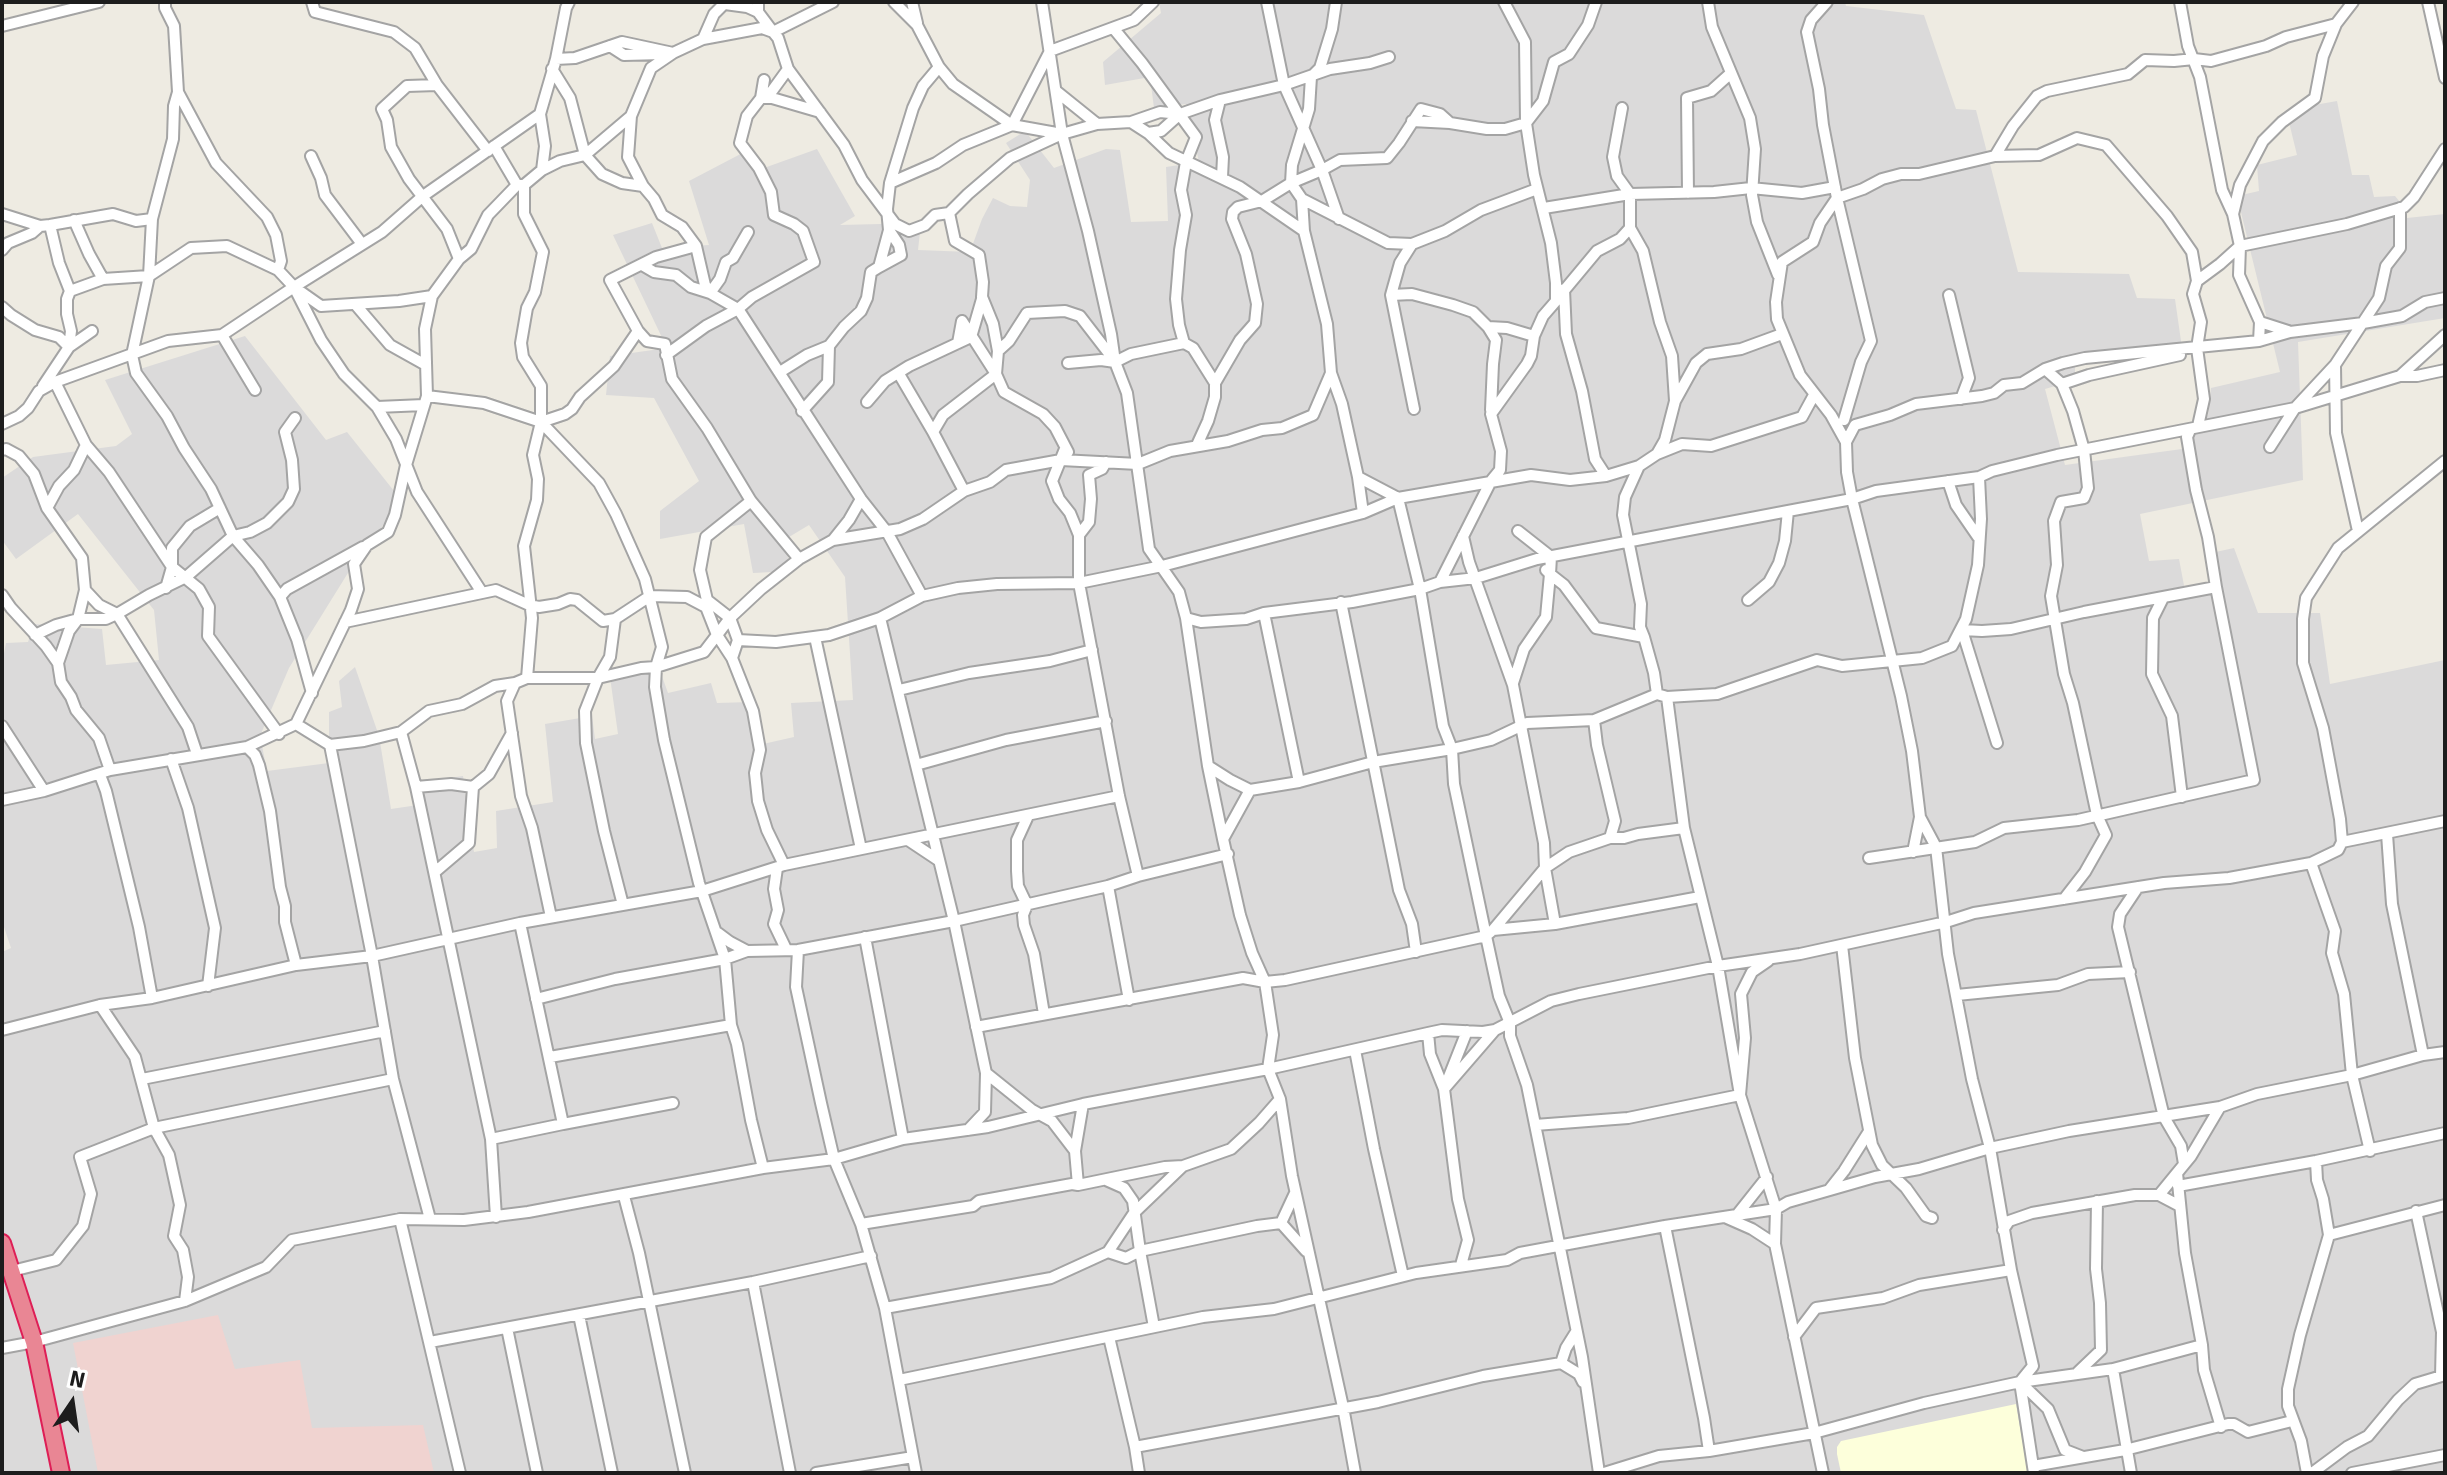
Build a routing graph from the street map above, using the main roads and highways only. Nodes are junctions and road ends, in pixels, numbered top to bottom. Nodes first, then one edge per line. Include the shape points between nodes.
1 (2, 1243) edge
2 (61, 1473) edge

1 - 2 highway via 34,1342

